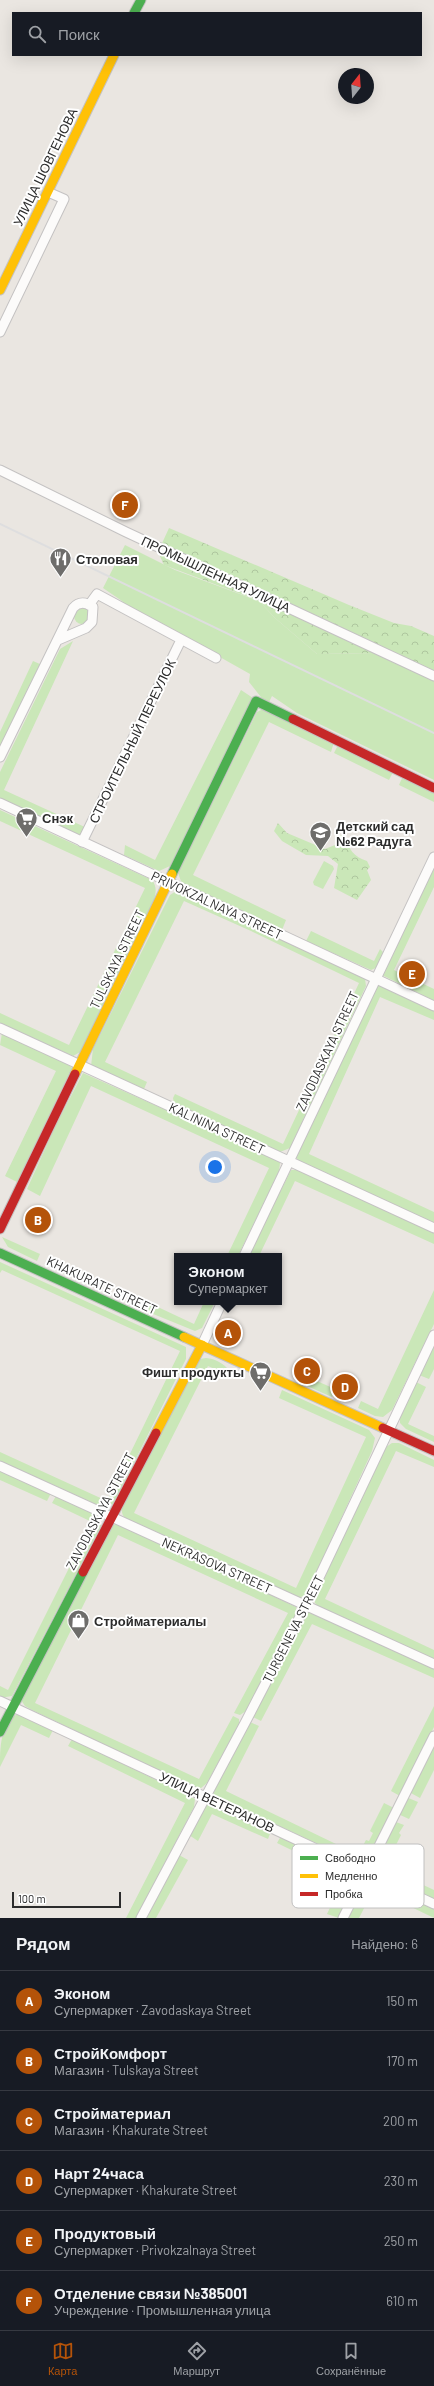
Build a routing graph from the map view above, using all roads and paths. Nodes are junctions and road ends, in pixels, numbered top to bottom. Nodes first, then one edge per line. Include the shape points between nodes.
1 (141, 0) edge
2 (135, 12) edge
3 (114, 56) edge
4 (48, 192) junction
5 (0, 290) edge
6 (0, 332) edge
7 (0, 470) edge
8 (89, 605) junction
9 (58, 640) junction
10 (181, 640) junction
11 (216, 658) dead end
12 (434, 676) edge
13 (0, 757) edge
14 (434, 788) edge
15 (0, 803) edge
16 (82, 842) junction
17 (434, 857) edge
18 (169, 882) junction
19 (375, 978) junction
20 (434, 1006) edge
21 (0, 1028) edge
22 (80, 1064) junction
23 (288, 1161) junction
24 (434, 1228) edge
25 (0, 1229) edge
26 (0, 1253) edge
27 (245, 1253) edge
28 (221, 1305) edge
29 (434, 1335) edge
30 (202, 1345) junction
31 (388, 1430) junction
32 (434, 1451) edge
33 (0, 1466) edge
34 (112, 1517) junction
35 (306, 1605) junction
36 (434, 1664) edge
37 (0, 1701) edge
38 (13, 1707) junction
39 (0, 1732) edge
40 (434, 1736) edge
41 (205, 1796) junction
42 (309, 1844) edge
43 (380, 1844) edge
44 (424, 1899) edge
45 (434, 1904) edge
46 (348, 1908) edge
47 (140, 1918) edge
48 (343, 1918) edge

1 - 2 street
3 - 4 street, УЛИЦА ШОВГЕНОВА
4 - 5 street, УЛИЦА ШОВГЕНОВА
4 - 6 street via 64,199
7 - 12 street, ПРОМЫШЛЕННАЯ УЛИЦА
8 - 9 street via 77,604 73,608
8 - 9 street via 93,607 92,622 86,628
8 - 10 street via 96,594
9 - 13 street
10 - 11 street
10 - 16 street, СТРОИТЕЛЬНЫЙ ПЕРЕУЛОК
14 - 18 street, TULSKAYA STREET via 256,701
15 - 16 street, PRIVOKZALNAYA STREET
16 - 18 street, PRIVOKZALNAYA STREET
17 - 19 street, ZAVODASKAYA STREET
18 - 19 street, PRIVOKZALNAYA STREET
18 - 22 street, TULSKAYA STREET
19 - 20 street, PRIVOKZALNAYA STREET
19 - 23 street, ZAVODASKAYA STREET
21 - 22 street, KALININA STREET
22 - 23 street, KALININA STREET
22 - 25 street, TULSKAYA STREET
23 - 24 street, KALININA STREET
23 - 27 street, ZAVODASKAYA STREET
26 - 30 street, KHAKURATE STREET
28 - 30 street, ZAVODASKAYA STREET
29 - 31 street, TURGENEVA STREET
30 - 31 street, KHAKURATE STREET
30 - 34 street, ZAVODASKAYA STREET
31 - 32 street, KHAKURATE STREET
31 - 35 street, TURGENEVA STREET
33 - 34 street, NEKRASOVA STREET
34 - 35 street, NEKRASOVA STREET
34 - 38 street, ZAVODASKAYA STREET
35 - 36 street, NEKRASOVA STREET
35 - 41 street, TURGENEVA STREET
37 - 38 street, УЛИЦА ВЕТЕРАНОВ
38 - 39 street, ZAVODASKAYA STREET
38 - 41 street, УЛИЦА ВЕТЕРАНОВ
40 - 43 street
41 - 42 street, УЛИЦА ВЕТЕРАНОВ
41 - 47 street, TURGENEVA STREET
44 - 45 street, УЛИЦА ВЕТЕРАНОВ
46 - 48 street

